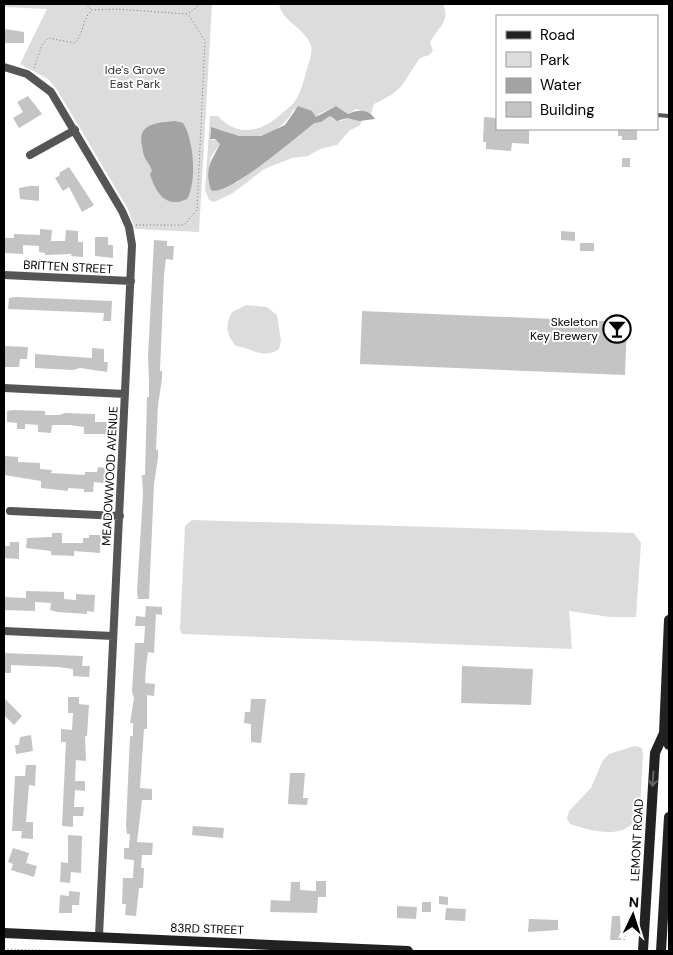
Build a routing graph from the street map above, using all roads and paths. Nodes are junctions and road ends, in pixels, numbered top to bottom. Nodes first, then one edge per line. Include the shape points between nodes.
1 (85, 4) edge
2 (200, 4) edge
3 (92, 10) junction
4 (188, 14) junction
5 (4, 67) edge
6 (30, 75) junction
7 (75, 130) junction
8 (30, 155) dead end
9 (128, 225) junction
10 (4, 275) edge
11 (131, 281) junction
12 (4, 388) edge
13 (125, 394) junction
14 (10, 510) dead end
15 (120, 516) junction
16 (669, 620) edge
17 (4, 631) edge
18 (114, 636) junction
19 (668, 679) edge
20 (664, 732) junction
21 (669, 745) edge
22 (669, 817) edge
23 (667, 893) edge
24 (630, 922) dead end
25 (666, 925) edge
26 (4, 932) edge
27 (99, 936) junction
28 (624, 940) dead end
29 (281, 948) edge
30 (4, 949) edge
31 (68, 951) edge
32 (408, 951) edge
33 (643, 951) edge
34 (661, 951) edge

1 - 3 path
2 - 4 path
3 - 4 path
3 - 6 path via 75,42 48,38
4 - 9 path via 205,41 197,210 184,225
5 - 6 street, MEADOWWOOD AVENUE
6 - 7 street, MEADOWWOOD AVENUE via 52,92
7 - 8 street
7 - 9 street, MEADOWWOOD AVENUE
9 - 11 street, MEADOWWOOD AVENUE via 132,245
10 - 11 street, BRITTEN STREET
11 - 13 street, MEADOWWOOD AVENUE
12 - 13 street
13 - 15 street, MEADOWWOOD AVENUE
14 - 15 street
15 - 18 street, MEADOWWOOD AVENUE
16 - 19 main road, LEMONT ROAD
17 - 18 street
18 - 27 street, MEADOWWOOD AVENUE
19 - 20 main road, LEMONT ROAD
20 - 21 main road, LEMONT ROAD
20 -> 33 main road, LEMONT ROAD via 655,753
22 - 23 main road
23 - 25 main road
24 - 28 path
25 - 34 main road
26 - 27 main road, 83RD STREET
27 - 29 main road, 83RD STREET
29 - 32 main road, 83RD STREET
30 - 31 path

